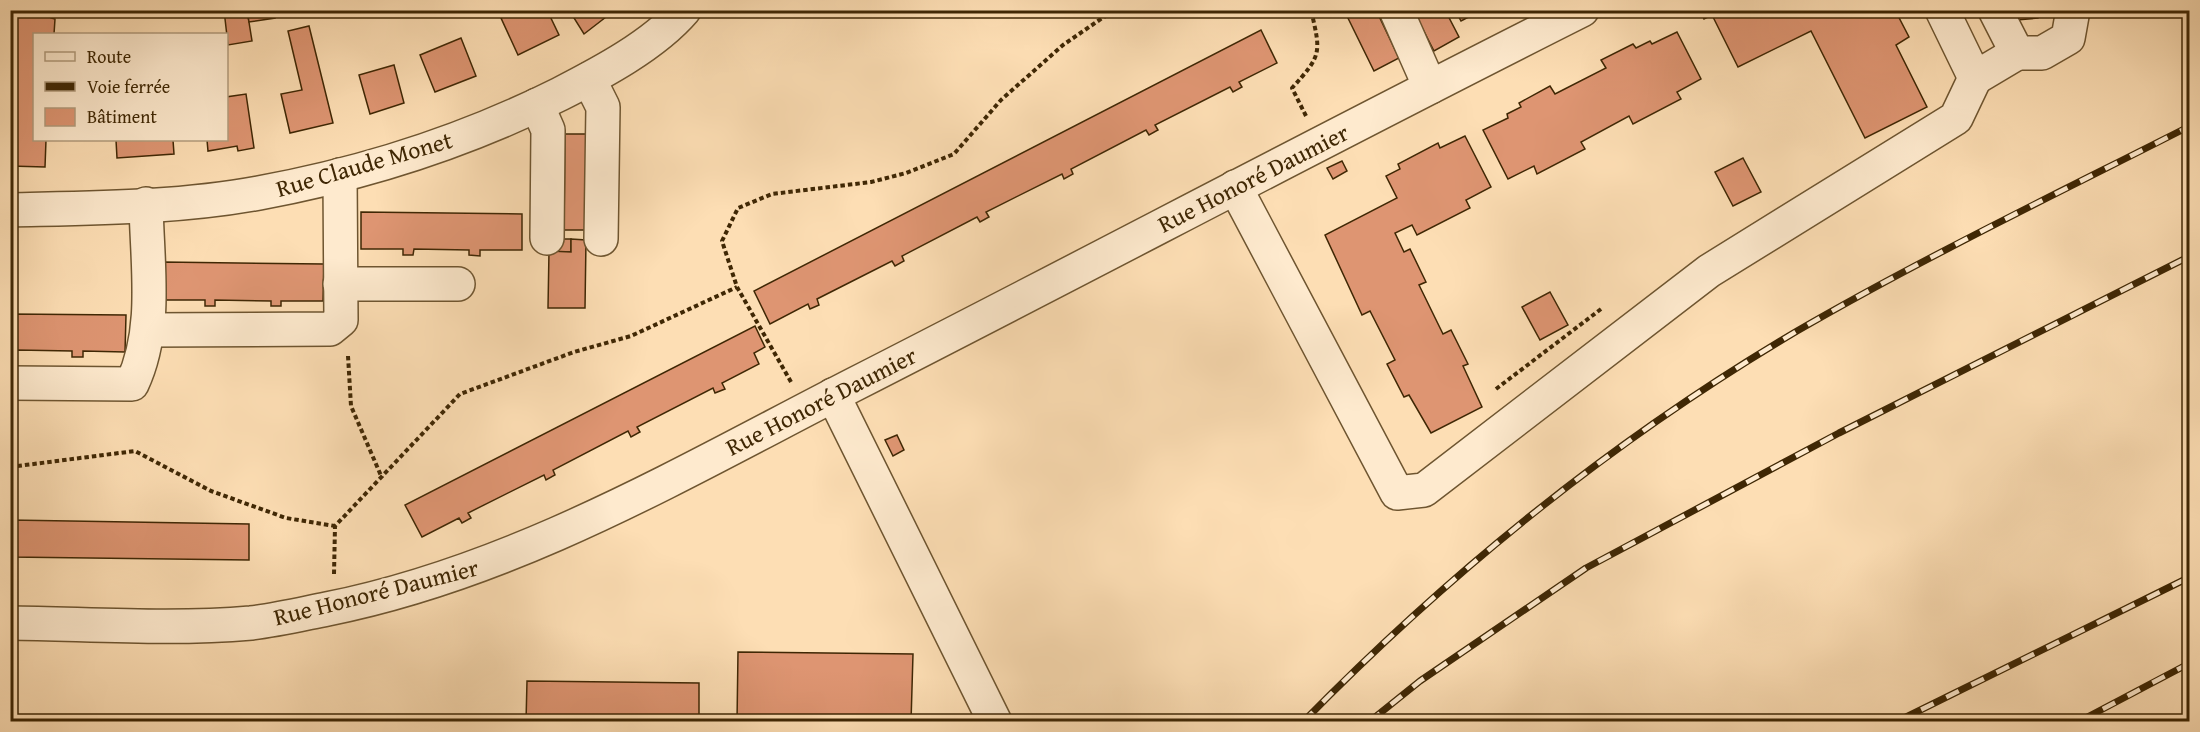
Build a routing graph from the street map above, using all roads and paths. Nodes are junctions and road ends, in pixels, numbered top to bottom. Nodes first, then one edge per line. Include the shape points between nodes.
1 (684, 10) edge
2 (1114, 10) edge
3 (1311, 10) edge
4 (1395, 10) edge
5 (1582, 10) edge
6 (1942, 10) edge
7 (1995, 10) edge
8 (2073, 10) edge
9 (2017, 53) junction
10 (1975, 78) junction
11 (589, 79) junction
12 (1430, 87) junction
13 (537, 105) junction
14 (1320, 143) junction
15 (340, 175) junction
16 (1234, 187) junction
17 (146, 204) junction
18 (10, 210) edge
19 (547, 238) dead end
20 (601, 238) dead end
21 (340, 284) junction
22 (458, 284) dead end
23 (737, 287) junction
24 (341, 320) junction
25 (148, 330) junction
26 (10, 383) edge
27 (820, 402) junction
28 (10, 466) edge
29 (382, 478) junction
30 (335, 526) junction
31 (333, 608) junction
32 (10, 622) edge
33 (994, 722) edge

1 - 11 street, Rue Claude Monet via 638,49
2 - 23 path via 1063,45 1001,100 954,154 871,182 772,194 738,208 722,241
3 - 14 path via 1320,46 1314,65 1292,88
4 - 12 street
5 - 12 street, Rue Honoré Daumier
6 - 10 street
7 - 9 street
8 - 9 street via 2068,38 2042,53
9 - 10 street
10 - 16 street via 1956,118 1709,271 1424,490 1397,493
11 - 13 street, Rue Claude Monet
11 - 20 street via 603,107
12 - 14 street, Rue Honoré Daumier
13 - 15 street, Rue Claude Monet via 447,143
13 - 19 street via 548,130
14 - 16 street, Rue Honoré Daumier
15 - 17 street, Rue Claude Monet via 258,193
15 - 21 street
16 - 27 street, Rue Honoré Daumier
17 - 18 street, Rue Claude Monet
17 - 25 street
21 - 22 street
21 - 24 street
23 - 27 path
23 - 29 path via 631,336 574,352 460,394
24 - 25 street via 330,329
24 - 29 path via 348,350 351,406
25 - 26 street via 132,384
27 - 31 street, Rue Honoré Daumier via 580,524 486,564
27 - 33 street
28 - 30 path via 135,451 211,491 286,518
29 - 30 path
30 - 31 path
31 - 32 street, Rue Honoré Daumier via 255,622 212,625

